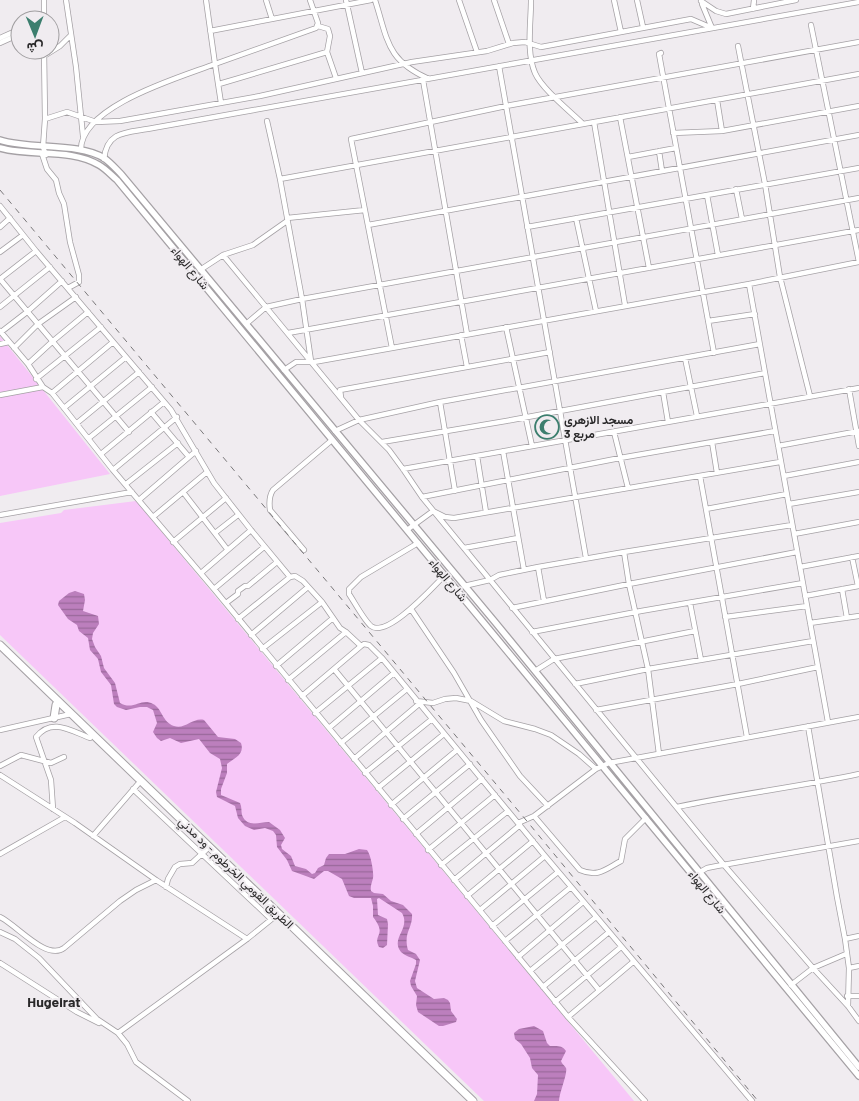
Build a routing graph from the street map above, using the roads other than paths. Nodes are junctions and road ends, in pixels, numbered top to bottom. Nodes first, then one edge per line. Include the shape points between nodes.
1 (66, 0) edge
2 (206, 0) edge
3 (266, 0) edge
4 (310, 0) edge
5 (371, 0) edge
6 (375, 0) edge
7 (459, 0) edge
8 (494, 0) edge
9 (531, 0) edge
10 (614, 0) edge
11 (637, 0) edge
12 (754, 0) edge
13 (796, 0) edge
14 (701, 1) edge
15 (788, 1) edge
16 (347, 2) edge
17 (859, 2) edge
18 (753, 9) junction
19 (314, 10) junction
20 (272, 19) junction
21 (811, 25) dead end
22 (318, 26) junction
23 (643, 28) junction
24 (712, 28) junction
25 (210, 31) junction
26 (621, 32) junction
27 (71, 35) junction
28 (859, 42) edge
29 (509, 44) junction
30 (530, 44) junction
31 (60, 46) edge
32 (738, 46) dead end
33 (816, 49) junction
34 (327, 52) junction
35 (477, 52) junction
36 (661, 53) dead end
37 (44, 60) edge
38 (532, 60) junction
39 (742, 63) junction
40 (215, 64) junction
41 (403, 64) junction
42 (499, 66) junction
43 (362, 72) junction
44 (859, 74) edge
45 (336, 78) junction
46 (663, 78) junction
47 (429, 79) junction
48 (423, 80) junction
49 (822, 80) junction
50 (219, 84) junction
51 (748, 94) junction
52 (556, 98) junction
53 (717, 100) junction
54 (221, 103) junction
55 (506, 106) junction
56 (859, 106) edge
57 (669, 108) junction
58 (829, 112) junction
59 (80, 117) junction
60 (620, 117) junction
61 (45, 119) junction
62 (267, 121) dead end
63 (96, 122) junction
64 (430, 122) junction
65 (594, 122) junction
66 (584, 124) junction
67 (754, 125) junction
68 (722, 130) junction
69 (673, 134) junction
70 (859, 135) edge
71 (83, 136) junction
72 (512, 137) junction
73 (0, 140) edge
74 (834, 140) junction
75 (43, 147) junction
76 (0, 148) edge
77 (676, 148) junction
78 (81, 150) junction
79 (435, 151) junction
80 (659, 152) junction
81 (759, 154) junction
82 (44, 155) junction
83 (628, 157) junction
84 (104, 159) junction
85 (356, 165) junction
86 (680, 168) junction
87 (859, 168) edge
88 (662, 171) junction
89 (841, 171) junction
90 (632, 177) junction
91 (280, 179) junction
92 (604, 182) junction
93 (765, 184) junction
94 (736, 189) junction
95 (707, 195) junction
96 (522, 196) junction
97 (686, 198) junction
98 (859, 198) edge
99 (846, 200) junction
100 (0, 206) edge
101 (637, 207) junction
102 (365, 210) junction
103 (446, 210) junction
104 (609, 212) junction
105 (769, 214) junction
106 (10, 218) junction
107 (576, 218) junction
108 (742, 219) junction
109 (287, 220) junction
110 (713, 224) junction
111 (368, 225) junction
112 (0, 227) edge
113 (528, 228) junction
114 (691, 228) junction
115 (859, 230) edge
116 (852, 231) junction
117 (23, 235) junction
118 (643, 237) junction
119 (614, 242) junction
120 (774, 245) junction
121 (582, 248) junction
122 (36, 251) junction
123 (0, 252) edge
124 (223, 255) junction
125 (718, 255) junction
126 (533, 257) junction
127 (697, 259) junction
128 (859, 262) edge
129 (50, 267) junction
130 (649, 268) junction
131 (200, 270) junction
132 (456, 271) junction
133 (620, 273) junction
134 (780, 277) junction
135 (0, 279) edge
136 (588, 279) junction
137 (62, 281) junction
138 (749, 284) junction
139 (380, 285) junction
140 (68, 288) junction
141 (538, 288) junction
142 (703, 291) junction
143 (13, 296) junction
144 (76, 297) junction
145 (302, 299) junction
146 (462, 302) junction
147 (625, 305) junction
148 (0, 307) edge
149 (266, 307) junction
150 (596, 311) junction
151 (27, 312) junction
152 (88, 312) junction
153 (754, 314) junction
154 (386, 316) junction
155 (544, 320) junction
156 (708, 321) junction
157 (38, 324) junction
158 (246, 324) junction
159 (101, 327) junction
160 (506, 327) junction
161 (306, 330) junction
162 (0, 332) edge
163 (288, 333) junction
164 (467, 334) junction
165 (461, 335) junction
166 (53, 341) junction
167 (9, 342) junction
168 (113, 342) junction
169 (0, 344) edge
170 (760, 344) junction
171 (14, 348) junction
172 (392, 348) junction
173 (550, 352) junction
174 (714, 353) junction
175 (66, 356) junction
176 (126, 357) junction
177 (686, 358) junction
178 (513, 359) junction
179 (311, 362) junction
180 (28, 364) junction
181 (467, 367) junction
182 (284, 370) junction
183 (78, 371) junction
184 (139, 372) junction
185 (765, 373) junction
186 (36, 379) junction
187 (555, 382) junction
188 (90, 386) junction
189 (43, 387) junction
190 (152, 387) junction
191 (691, 387) junction
192 (520, 388) junction
193 (859, 388) edge
194 (849, 389) junction
195 (663, 392) junction
196 (52, 393) junction
197 (0, 395) edge
198 (810, 396) junction
199 (341, 398) junction
200 (103, 402) junction
201 (164, 402) junction
202 (440, 402) junction
203 (770, 403) junction
204 (64, 408) junction
205 (560, 411) junction
206 (151, 412) junction
207 (116, 416) junction
208 (697, 416) junction
209 (177, 417) junction
210 (526, 417) junction
211 (359, 420) junction
212 (668, 422) junction
213 (77, 424) junction
214 (164, 427) junction
215 (775, 431) junction
216 (858, 431) edge
217 (128, 432) junction
218 (335, 432) junction
219 (445, 432) junction
220 (614, 432) junction
221 (89, 438) junction
222 (565, 439) junction
223 (332, 440) junction
224 (382, 442) junction
225 (712, 442) junction
226 (178, 443) junction
227 (532, 446) junction
228 (778, 446) junction
229 (859, 446) edge
230 (196, 451) junction
231 (503, 451) junction
232 (101, 454) junction
233 (189, 456) junction
234 (478, 456) junction
235 (620, 458) junction
236 (450, 460) junction
237 (780, 462) junction
238 (859, 462) edge
239 (403, 469) junction
240 (570, 469) junction
241 (113, 470) junction
242 (207, 472) junction
243 (717, 473) junction
244 (700, 476) junction
245 (784, 476) junction
246 (508, 481) junction
247 (126, 484) junction
248 (482, 486) junction
249 (628, 488) junction
250 (455, 491) junction
251 (132, 492) junction
252 (183, 492) junction
253 (859, 492) edge
254 (787, 494) junction
255 (422, 497) junction
256 (575, 497) junction
257 (226, 498) junction
258 (139, 500) junction
259 (788, 504) junction
260 (513, 508) junction
261 (706, 509) junction
262 (433, 511) junction
263 (486, 512) junction
264 (0, 515) edge
265 (238, 515) junction
266 (153, 517) junction
267 (202, 518) junction
268 (859, 522) edge
269 (792, 525) junction
270 (414, 527) junction
271 (250, 530) junction
272 (407, 530) junction
273 (215, 533) junction
274 (794, 534) junction
275 (518, 538) junction
276 (711, 538) junction
277 (174, 542) junction
278 (418, 543) junction
279 (264, 547) junction
280 (464, 548) junction
281 (227, 549) junction
282 (304, 550) dead end
283 (624, 552) junction
284 (797, 552) junction
285 (859, 556) edge
286 (852, 557) junction
287 (586, 558) junction
288 (277, 562) junction
289 (538, 567) junction
290 (800, 567) junction
291 (716, 568) junction
292 (524, 570) junction
293 (201, 573) junction
294 (444, 576) junction
295 (290, 577) junction
296 (490, 580) junction
297 (803, 583) junction
298 (629, 584) junction
299 (464, 586) junction
300 (859, 586) edge
301 (308, 587) junction
302 (214, 589) junction
303 (842, 589) junction
304 (805, 596) junction
305 (722, 598) junction
306 (544, 601) junction
307 (322, 602) junction
308 (690, 603) junction
309 (226, 604) junction
310 (807, 606) junction
311 (512, 608) junction
312 (411, 609) junction
313 (636, 612) junction
314 (859, 616) edge
315 (726, 617) junction
316 (333, 618) junction
317 (847, 618) junction
318 (238, 619) junction
319 (810, 623) junction
320 (346, 632) junction
321 (532, 632) junction
322 (695, 632) junction
323 (251, 635) junction
324 (813, 641) junction
325 (641, 642) junction
326 (0, 645) edge
327 (361, 646) junction
328 (262, 649) junction
329 (0, 651) edge
330 (732, 655) junction
331 (382, 658) junction
332 (554, 659) junction
333 (701, 660) junction
334 (276, 666) junction
335 (818, 667) junction
336 (334, 669) junction
337 (648, 669) junction
338 (535, 671) junction
339 (394, 673) junction
340 (288, 680) junction
341 (575, 684) junction
342 (738, 684) junction
343 (348, 686) junction
344 (407, 689) junction
345 (302, 696) junction
346 (653, 699) junction
347 (360, 701) junction
348 (471, 701) junction
349 (418, 702) junction
350 (56, 705) junction
351 (596, 710) junction
352 (315, 713) junction
353 (69, 715) junction
354 (373, 717) junction
355 (859, 717) edge
356 (54, 718) junction
357 (432, 719) junction
358 (828, 722) junction
359 (808, 726) junction
360 (328, 728) junction
361 (0, 730) edge
362 (386, 732) junction
363 (444, 734) junction
364 (748, 737) junction
365 (90, 738) junction
366 (341, 743) junction
367 (399, 746) junction
368 (458, 750) junction
369 (659, 754) junction
370 (64, 757) dead end
371 (636, 758) junction
372 (354, 759) junction
373 (46, 762) junction
374 (411, 762) junction
375 (609, 763) junction
376 (470, 764) junction
377 (0, 766) edge
378 (599, 767) junction
379 (365, 773) junction
380 (859, 774) edge
381 (0, 775) edge
382 (424, 777) junction
383 (482, 779) junction
384 (817, 783) junction
385 (135, 787) junction
386 (378, 788) junction
387 (436, 792) junction
388 (495, 794) junction
389 (391, 805) junction
390 (548, 806) junction
391 (449, 807) junction
392 (676, 807) junction
393 (53, 809) junction
394 (508, 811) junction
395 (534, 816) junction
396 (65, 817) junction
397 (646, 818) junction
398 (403, 819) junction
399 (461, 822) junction
400 (519, 824) junction
401 (416, 834) junction
402 (93, 836) junction
403 (474, 838) junction
404 (533, 841) junction
405 (859, 841) edge
406 (828, 847) junction
407 (428, 850) junction
408 (204, 852) junction
409 (486, 853) junction
410 (0, 854) edge
411 (545, 856) junction
412 (441, 865) junction
413 (724, 865) junction
414 (500, 869) junction
415 (558, 872) junction
416 (700, 872) junction
417 (156, 880) junction
418 (454, 880) junction
419 (512, 883) junction
420 (166, 887) junction
421 (571, 887) junction
422 (467, 896) junction
423 (524, 899) junction
424 (583, 902) junction
425 (480, 910) junction
426 (537, 914) junction
427 (596, 916) junction
428 (0, 917) edge
429 (275, 917) junction
430 (492, 926) junction
431 (550, 930) junction
432 (0, 932) edge
433 (609, 932) junction
434 (859, 936) edge
435 (247, 939) junction
436 (845, 939) junction
437 (505, 941) junction
438 (562, 944) junction
439 (621, 947) junction
440 (846, 954) junction
441 (518, 957) junction
442 (574, 961) junction
443 (633, 962) junction
444 (0, 963) edge
445 (859, 966) edge
446 (813, 968) junction
447 (849, 968) junction
448 (530, 971) junction
449 (587, 975) junction
450 (791, 984) junction
451 (543, 987) junction
452 (599, 990) junction
453 (848, 996) junction
454 (859, 996) edge
455 (555, 1002) junction
456 (848, 1006) junction
457 (568, 1017) junction
458 (859, 1021) edge
459 (107, 1027) junction
460 (118, 1033) junction
461 (859, 1067) edge
462 (859, 1076) edge
463 (750, 1099) edge
464 (188, 1101) edge
465 (466, 1101) edge
466 (472, 1101) edge
467 (645, 1101) edge
468 (742, 1101) edge

1 - 27 street
2 - 25 street
3 - 20 street
4 - 19 street
5 - 16 street
6 - 41 street via 392,52
7 - 35 street
8 - 29 street
9 - 30 street
10 - 26 street
11 - 23 street
12 - 18 street
13 - 15 street
14 - 18 street via 726,14
14 - 24 street
15 - 18 street
16 - 19 street
16 - 43 street
17 - 24 street
19 - 20 street
19 - 22 street
20 - 25 street
21 - 33 street
22 - 34 street via 328,29
22 - 40 street
23 - 24 street via 691,19
23 - 26 street
24 - 38 street
25 - 40 street
26 - 30 street via 541,47
27 - 31 street
27 - 59 street
28 - 33 street
29 - 30 street
29 - 35 street
30 - 38 street
32 - 39 street
33 - 39 street
33 - 49 street
34 - 45 street
34 - 50 street
35 - 41 street
36 - 46 street
37 - 61 street
38 - 42 street
38 - 52 street via 537,76
39 - 46 street
39 - 51 street
40 - 50 street
40 - 63 street via 127,98
41 - 43 street
41 - 47 street
42 - 47 street
42 - 55 street
43 - 45 street
44 - 49 street
45 - 54 street
46 - 52 street
46 - 57 street
47 - 48 street
48 - 64 street
48 - 84 street via 117,136 107,145
49 - 51 street
49 - 58 street
50 - 54 street
51 - 53 street
51 - 67 street
52 - 55 street
52 - 66 street
53 - 57 street
53 - 68 street
54 - 63 street via 120,121
55 - 64 street
55 - 72 street
56 - 58 street
57 - 60 street
57 - 69 street
58 - 67 street
58 - 74 street
59 - 61 street via 67,112
59 - 63 street
59 - 71 street
60 - 65 street
60 - 83 street
61 - 75 street
62 - 91 street
63 - 71 street
64 - 79 street
64 - 85 street via 351,139
65 - 66 street
65 - 92 street
66 - 72 street
67 - 68 street
67 - 81 street
68 - 69 street
69 - 77 street
70 - 74 street
71 - 78 street
72 - 79 street
72 - 96 street
73 - 75 main road, شارع الهواء
74 - 81 street
74 - 89 street
75 - 78 main road, شارع الهواء
75 - 82 street
76 - 82 main road, شارع الهواء
77 - 80 street
77 - 86 street
78 - 84 main road, شارع الهواء
79 - 85 street
79 - 103 street
80 - 83 street
80 - 88 street
81 - 86 street
81 - 93 street
82 - 140 street via 47,169 56,180 64,204 80,280
82 - 223 main road, شارع الهواء via 82,159 108,172
83 - 90 street
84 - 131 main road, شارع الهواء via 121,174
85 - 91 street
85 - 102 street
86 - 88 street
86 - 97 street
87 - 89 street
88 - 90 street
89 - 93 street
89 - 99 street
90 - 92 street
90 - 101 street
91 - 109 street
92 - 96 street
92 - 104 street
93 - 94 street
93 - 105 street
94 - 95 street
94 - 108 street
95 - 97 street
95 - 110 street
96 - 103 street
96 - 113 street
97 - 101 street
97 - 114 street
98 - 99 street
99 - 105 street
99 - 116 street
100 - 106 street
101 - 104 street
101 - 118 street
102 - 109 street
102 - 111 street
103 - 111 street
103 - 132 street
104 - 107 street
104 - 119 street
105 - 108 street
105 - 120 street
106 - 112 street
106 - 117 street
107 - 113 street
107 - 121 street
108 - 110 street
109 - 124 street via 253,245
109 - 145 street
110 - 114 street
110 - 125 street
111 - 139 street
113 - 126 street
114 - 118 street
114 - 127 street
115 - 116 street
116 - 120 street
116 - 128 street
117 - 122 street
117 - 123 street
118 - 119 street
118 - 130 street
119 - 121 street
119 - 133 street
120 - 125 street
120 - 134 street
121 - 126 street
121 - 136 street
122 - 129 street
122 - 135 street
124 - 131 street
124 - 149 street
125 - 127 street
126 - 132 street
126 - 141 street
127 - 130 street
127 - 142 street
128 - 134 street
129 - 137 street
129 - 143 street
130 - 133 street
131 - 158 main road, شارع الهواء
132 - 139 street
132 - 146 street
133 - 136 street
133 - 147 street
134 - 138 street
134 - 198 street
135 - 143 street
136 - 141 street
136 - 150 street
137 - 140 street
137 - 151 street
138 - 142 street
138 - 153 street
139 - 145 street
139 - 154 street
140 - 144 street
141 - 146 street
141 - 155 street
142 - 147 street
142 - 156 street
143 - 148 street
143 - 151 street
144 - 152 street
144 - 157 street
145 - 149 street
145 - 161 street
146 - 154 street
146 - 164 street
147 - 150 street
149 - 158 street
149 - 163 street
150 - 155 street
151 - 157 street
151 - 162 street
152 - 159 street
152 - 166 street
153 - 156 street
153 - 170 street
154 - 161 street
154 - 172 street
155 - 160 street
155 - 173 street
156 - 174 street
157 - 166 street
157 - 171 street
158 - 182 main road, شارع الهواء
159 - 168 street
159 - 175 street
160 - 164 street
160 - 178 street
161 - 163 street
161 - 179 street
162 - 167 street
163 - 179 street
164 - 165 street
165 - 172 street
165 - 181 street
166 - 175 street
166 - 180 street
167 - 169 street
167 - 171 street
168 - 176 street
168 - 183 street
170 - 174 street
170 - 185 street
171 - 180 street
172 - 179 street
173 - 178 street
173 - 187 street
174 - 177 street
175 - 183 street
175 - 186 street
176 - 184 street
176 - 188 street
177 - 187 street
177 - 191 street
178 - 181 street
178 - 192 street
179 - 182 street via 296,362
179 - 199 street
180 - 186 street
181 - 199 street via 340,390
182 - 218 main road, شارع الهواء
183 - 188 street
183 - 196 street
184 - 190 street
184 - 200 street
185 - 191 street
185 - 203 street
186 - 189 street
187 - 192 street
187 - 205 street
188 - 200 street
188 - 204 street
189 - 196 street
189 - 197 street
190 - 201 street
190 - 207 street
191 - 195 street
191 - 208 street
192 - 202 street
192 - 210 street
193 - 194 street
194 - 198 street
194 - 216 street
195 - 205 street
195 - 212 street
196 - 204 street
198 - 203 street
199 - 211 street
200 - 207 street
200 - 213 street
201 - 206 street
201 - 209 street
202 - 211 street
202 - 219 street
203 - 208 street
203 - 215 street
204 - 213 street
205 - 210 street
205 - 222 street
206 - 214 street
206 - 217 street
207 - 217 street
207 - 221 street
208 - 212 street
209 - 214 street
209 - 230 street
210 - 219 street
210 - 227 street
211 - 218 street
211 - 224 street
212 - 220 street
213 - 221 street
214 - 226 street
214 - 241 street
215 - 225 street
215 - 228 street
216 - 228 street
216 - 229 street
217 - 232 street
218 - 270 main road, شارع الهواء
219 - 224 street
219 - 236 street
220 - 222 street
220 - 235 street
221 - 232 street
222 - 227 street
222 - 240 street
223 - 272 main road, شارع الهواء
223 - 282 street via 270,496 270,510
224 - 239 street
225 - 235 street
225 - 243 street
226 - 233 street
226 - 247 street
227 - 231 street
228 - 237 street
230 - 233 street
230 - 242 street
231 - 234 street
231 - 246 street
232 - 241 street
233 - 258 street
234 - 236 street
234 - 248 street
235 - 240 street
235 - 249 street
236 - 239 street
236 - 250 street
237 - 243 street
237 - 245 street
238 - 245 street
239 - 255 street
240 - 246 street
240 - 256 street
241 - 247 street
242 - 252 street
242 - 257 street
243 - 244 street
244 - 249 street
244 - 261 street
245 - 254 street
246 - 248 street
246 - 260 street
247 - 251 street
248 - 250 street
248 - 263 street
249 - 256 street
250 - 255 street
251 - 258 street
251 - 264 street
252 - 266 street
252 - 267 street
253 - 259 street
254 - 259 street
254 - 261 street
255 - 262 street
256 - 260 street
256 - 287 street
257 - 265 street
257 - 267 street
258 - 266 street
259 - 269 street
260 - 263 street
260 - 275 street
261 - 276 street
262 - 263 street via 454,518
262 - 270 street
262 - 280 street
265 - 271 street
265 - 273 street
266 - 277 street
267 - 273 street
267 - 277 street
268 - 274 street
269 - 274 street
269 - 276 street
270 - 272 street
270 - 299 main road, شارع الهواء
271 - 279 street
271 - 281 street
272 - 278 main road, شارع الهواء
273 - 281 street
274 - 284 street
275 - 280 street
275 - 292 street
276 - 283 street
276 - 291 street
277 - 293 street
278 - 294 main road, شارع الهواء
278 - 312 street via 361,577 348,592 371,626 377,629 382,629
279 - 288 street
279 - 302 street
280 - 296 street
281 - 293 street
283 - 287 street
283 - 298 street
284 - 290 street
284 - 291 street
285 - 286 street
286 - 290 street
286 - 300 street
287 - 289 street
288 - 295 street
288 - 309 street
289 - 292 street
289 - 306 street
290 - 297 street
291 - 298 street
291 - 305 street
292 - 296 street
293 - 302 street
294 - 312 street
294 - 378 main road, شارع الهواء
295 - 301 street via 298,578
295 - 318 street
296 - 299 street
296 - 311 street
297 - 304 street
297 - 305 street
298 - 306 street
298 - 313 street
299 - 338 main road, شارع الهواء
300 - 303 street
301 - 307 street
301 - 323 street
302 - 309 street
303 - 304 street
303 - 317 street
304 - 310 street
305 - 308 street
305 - 315 street
306 - 311 street
307 - 316 street
307 - 328 street
308 - 313 street
308 - 322 street
309 - 318 street
310 - 315 street
310 - 319 street
311 - 321 street
312 - 348 street
313 - 321 street
313 - 325 street
314 - 317 street
315 - 330 street
316 - 320 street
316 - 334 street
317 - 319 street
318 - 323 street
319 - 324 street
320 - 327 street
320 - 340 street
321 - 332 street
322 - 325 street
322 - 333 street
323 - 328 street
324 - 330 street
324 - 335 street
325 - 332 street
325 - 337 street
326 - 353 highway, الطريق القومي الخرطوم - ود مدني
327 - 331 street via 366,644
327 - 336 street
328 - 334 street
329 - 350 highway, الطريق القومي الخرطوم - ود مدني
330 - 333 street
330 - 342 street
331 - 339 street
331 - 343 street
332 - 338 street
332 - 341 street
333 - 337 street
334 - 340 street
335 - 342 street
335 - 358 street
336 - 343 street
336 - 345 street
337 - 341 street
337 - 346 street
338 - 375 main road, شارع الهواء
339 - 344 street
339 - 347 street
340 - 345 street
341 - 351 street
342 - 346 street
342 - 364 street
343 - 347 street
343 - 352 street
344 - 349 street
344 - 354 street
345 - 352 street
346 - 351 street
346 - 369 street
347 - 354 street
347 - 360 street
348 - 349 street via 456,698 432,704
348 - 378 street via 504,721 555,737
348 - 390 street via 520,776
349 - 357 street
349 - 362 street
350 - 353 highway, الطريق القومي الخرطوم - ود مدني
350 - 356 highway
351 - 371 street
352 - 360 street
353 - 356 street
353 - 365 highway, الطريق القومي الخرطوم - ود مدني
353 - 429 highway, الطريق القومي الخرطوم - ود مدني
354 - 362 street
354 - 366 street
355 - 358 street
356 - 361 street
357 - 363 street
357 - 367 street
358 - 359 street
359 - 364 street
359 - 384 street
360 - 366 street
362 - 367 street
362 - 372 street
363 - 368 street
363 - 374 street
364 - 369 street
365 - 373 street via 59,727 46,728 36,738
365 - 385 highway, الطريق القومي الخرطوم - ود مدني
366 - 372 street
367 - 374 street
367 - 379 street
368 - 376 street
368 - 382 street
369 - 371 street
370 - 373 street
371 - 375 street
371 - 392 street
372 - 379 street
373 - 377 street via 21,755
373 - 393 street
374 - 382 street
374 - 386 street
375 - 378 street
375 - 416 main road, شارع الهواء
376 - 383 street
376 - 387 street
378 - 390 street
378 - 397 main road, شارع الهواء
379 - 386 street
380 - 384 street
381 - 393 street
382 - 387 street
382 - 389 street
383 - 388 street
383 - 391 street
384 - 392 street
384 - 406 street
385 - 402 street
385 - 408 highway, الطريق القومي الخرطوم - ود مدني
386 - 389 street
387 - 391 street
387 - 398 street
388 - 394 street
388 - 399 street
389 - 398 street
390 - 395 street
391 - 399 street
391 - 401 street
392 - 413 street
393 - 396 street
394 - 400 street
394 - 403 street
395 - 397 street via 580,870 597,874 621,861 625,839
395 - 400 street
396 - 402 street
396 - 410 street
397 - 462 main road, شارع الهواء
398 - 401 street
399 - 403 street
399 - 407 street
400 - 404 street
400 - 409 street
401 - 407 street
402 - 417 street
403 - 409 street
403 - 412 street
404 - 411 street
404 - 414 street
405 - 406 street
406 - 413 street
406 - 436 street
407 - 412 street
408 - 420 street via 192,863 175,867
408 - 429 highway, الطريق القومي الخرطوم - ود مدني
409 - 414 street
409 - 418 street
411 - 415 street
411 - 419 street
412 - 418 street
413 - 416 street
413 - 446 street
414 - 419 street
414 - 422 street
415 - 421 street
415 - 423 street
416 - 450 main road, شارع الهواء
417 - 420 street
417 - 428 street via 136,890 58,951 43,948
418 - 422 street
419 - 423 street
419 - 425 street
420 - 435 street
421 - 424 street
421 - 426 street
422 - 425 street
423 - 426 street
423 - 430 street
424 - 427 street
424 - 431 street
425 - 430 street
426 - 431 street
426 - 437 street
427 - 433 street
427 - 438 street
429 - 435 street
429 - 465 highway, الطريق القومي الخرطوم - ود مدني
429 - 466 highway, الطريق القومي الخرطوم - ود مدني
430 - 437 street
431 - 438 street
431 - 441 street
432 - 459 street via 40,958
433 - 439 street
433 - 442 street
434 - 436 street
435 - 460 street
436 - 440 street
437 - 441 street
438 - 442 street
438 - 448 street
439 - 443 street
439 - 449 street
440 - 446 street
440 - 447 street
441 - 448 street
442 - 449 street
442 - 451 street
443 - 452 street
443 - 463 street
444 - 459 street via 77,1012
445 - 447 street
446 - 450 street
446 - 456 street
447 - 453 street
448 - 451 street
449 - 452 street
449 - 455 street
450 - 461 main road, شارع الهواء
451 - 455 street
452 - 457 street
453 - 454 street
453 - 456 street
455 - 457 street
456 - 458 street
457 - 467 street
459 - 460 street
460 - 464 street via 136,1062
463 - 468 street

